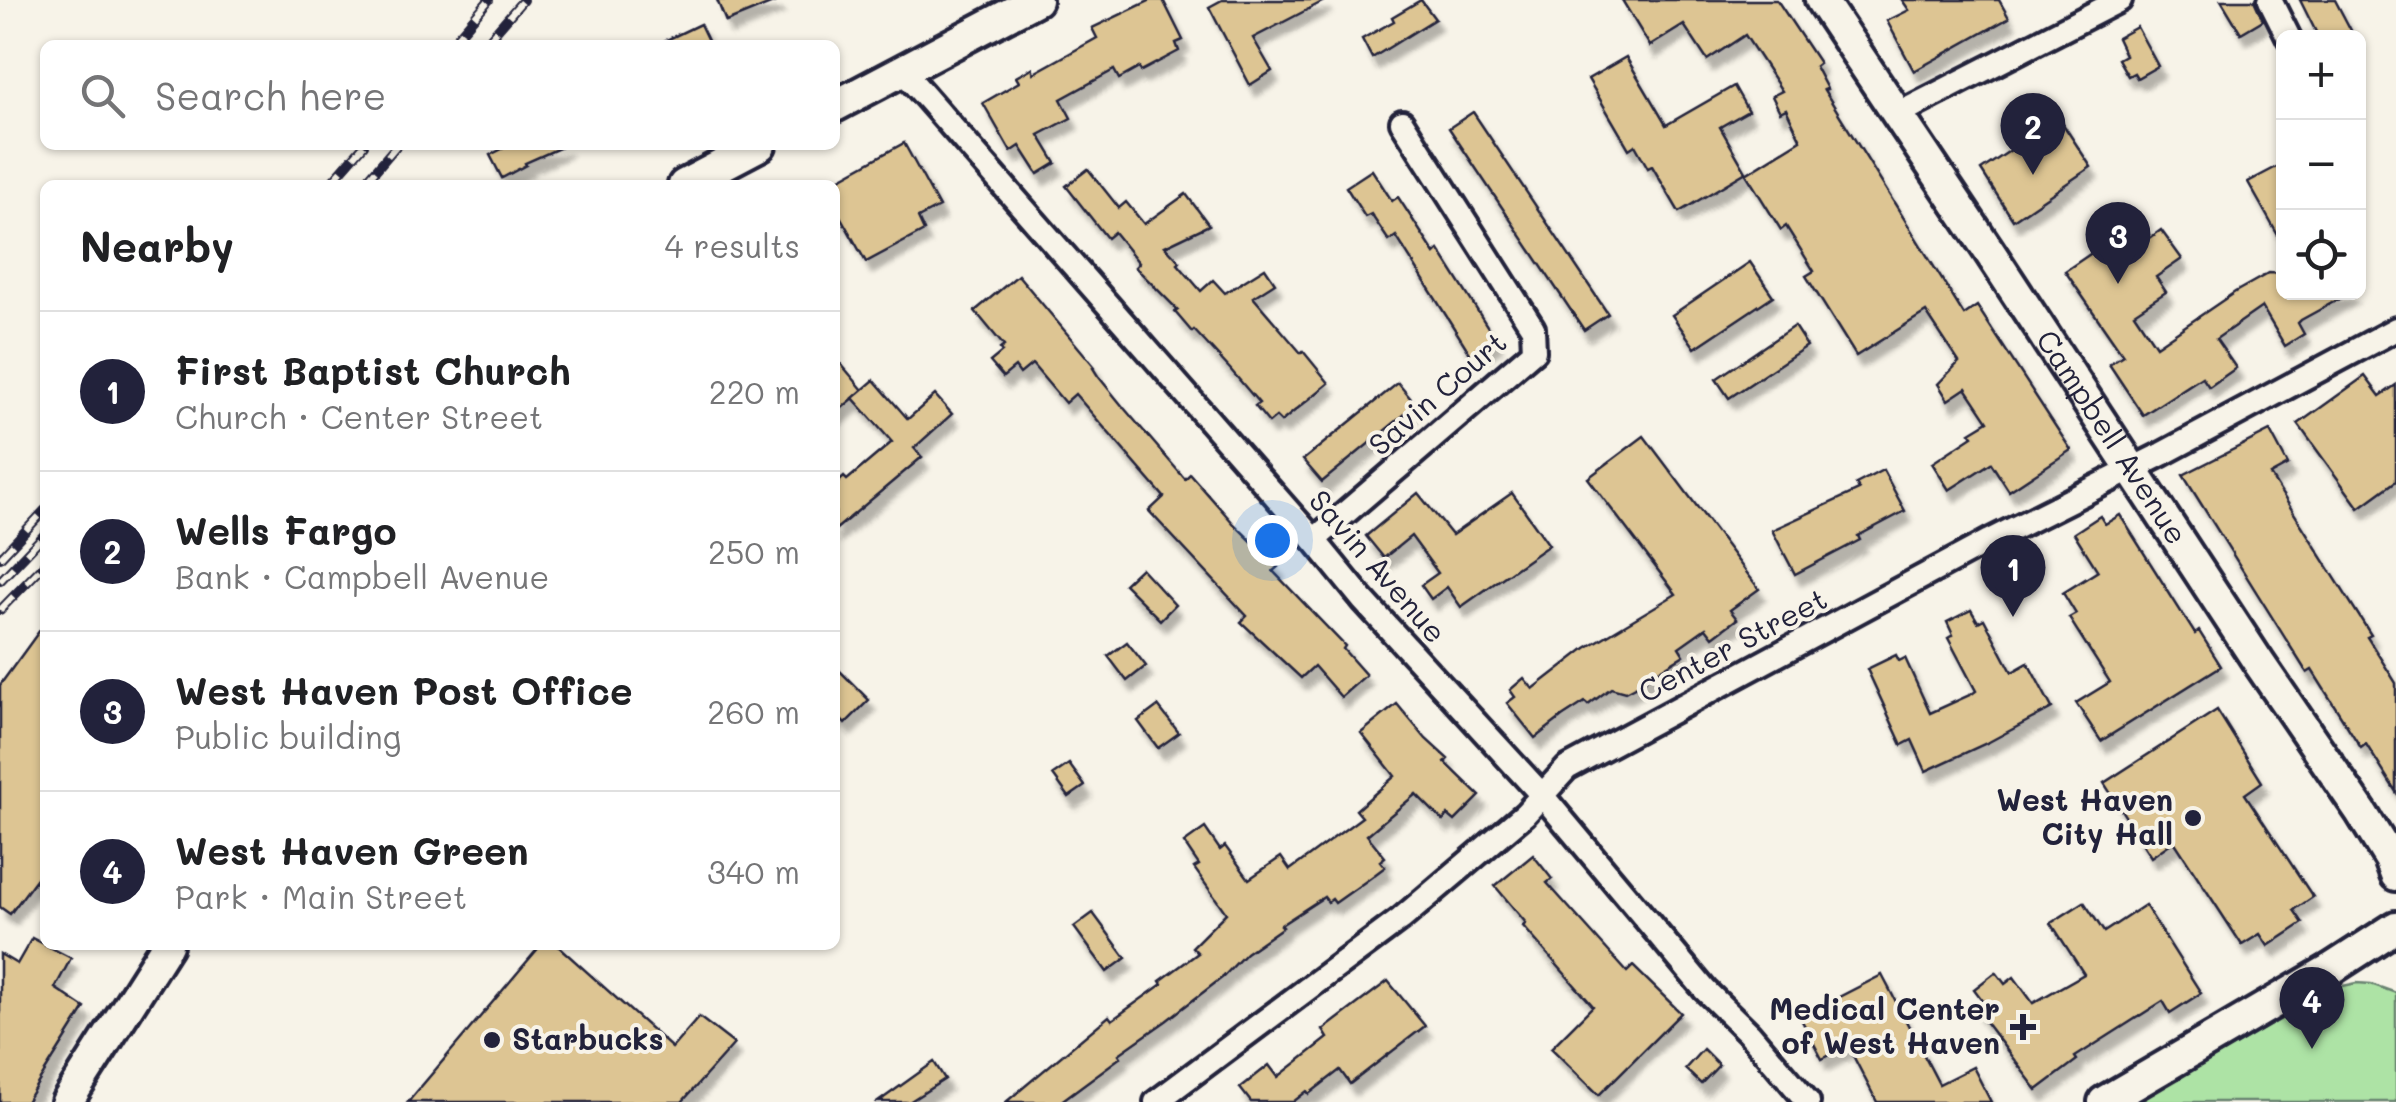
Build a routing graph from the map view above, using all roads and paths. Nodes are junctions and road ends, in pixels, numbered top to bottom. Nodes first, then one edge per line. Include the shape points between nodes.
1 (1036, 0) edge
2 (1821, 0) edge
3 (2120, 0) edge
4 (2270, 0) edge
5 (2284, 30) edge
6 (902, 70) junction
7 (840, 103) edge
8 (1896, 115) junction
9 (1402, 122) dead end
10 (750, 150) edge
11 (694, 180) edge
12 (2396, 330) edge
13 (2132, 468) junction
14 (1314, 540) junction
15 (1541, 794) junction
16 (2396, 875) edge
17 (2396, 928) edge
18 (164, 950) edge
19 (66, 1102) edge
20 (1156, 1102) edge
21 (1808, 1102) edge
22 (2104, 1102) edge

1 - 6 main road
2 - 8 main road, Campbell Avenue
3 - 8 street
4 - 5 street
6 - 7 main road
6 - 14 street, Savin Avenue
8 - 13 main road, Campbell Avenue
9 - 14 street, Savin Court via 1534,328 1534,351
10 - 11 main road
12 - 13 street, Center Street
13 - 15 street, Center Street via 1567,768
13 - 16 main road, Campbell Avenue via 2362,812
14 - 15 street, Savin Avenue
15 - 20 street, Center Street via 1401,919
15 - 21 street, Savin Avenue
17 - 22 main road
18 - 19 main road

